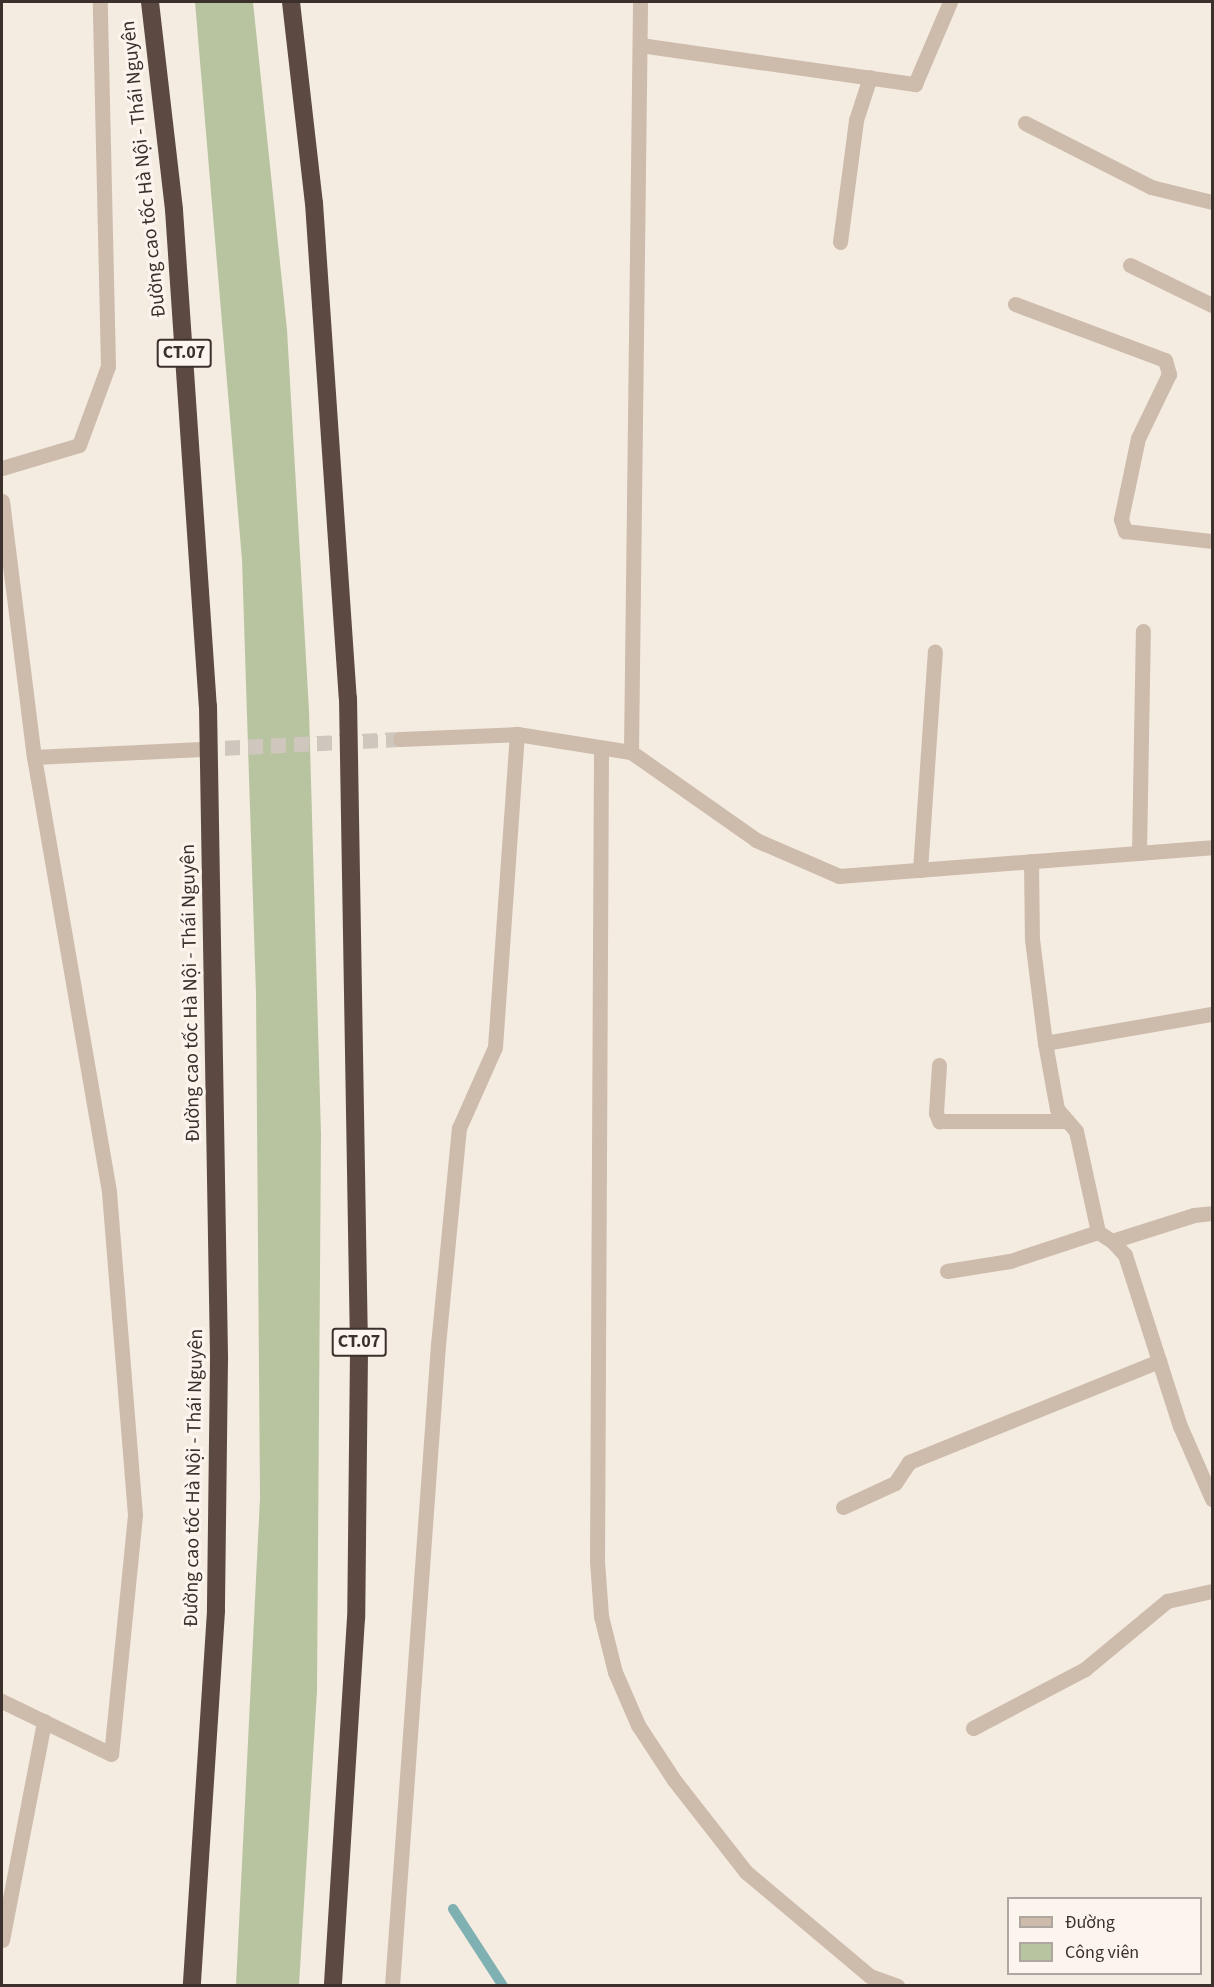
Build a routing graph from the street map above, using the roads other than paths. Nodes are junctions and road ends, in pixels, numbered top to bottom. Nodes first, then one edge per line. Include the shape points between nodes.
1 (100, 2) edge
2 (150, 2) edge
3 (291, 2) edge
4 (640, 2) edge
5 (950, 2) edge
6 (640, 45) junction
7 (870, 77) junction
8 (1025, 123) dead end
9 (1212, 202) edge
10 (840, 242) dead end
11 (1130, 265) dead end
12 (1015, 304) dead end
13 (1212, 305) edge
14 (2, 468) edge
15 (2, 501) edge
16 (1212, 541) edge
17 (1143, 631) dead end
18 (935, 652) dead end
19 (517, 734) junction
20 (400, 739) tunnel mouth
21 (602, 748) junction
22 (202, 749) tunnel mouth
23 (631, 752) junction
24 (34, 757) junction
25 (1212, 847) edge
26 (1139, 853) junction
27 (1031, 861) junction
28 (920, 870) junction
29 (1212, 1014) edge
30 (1045, 1043) junction
31 (939, 1065) dead end
32 (1067, 1121) junction
33 (1212, 1213) edge
34 (1098, 1232) junction
35 (1112, 1241) junction
36 (947, 1270) dead end
37 (1159, 1361) junction
38 (1212, 1499) edge
39 (843, 1507) dead end
40 (1212, 1591) edge
41 (2, 1701) edge
42 (44, 1721) junction
43 (973, 1728) dead end
44 (2, 1940) edge
45 (192, 1986) edge
46 (333, 1986) edge
47 (392, 1986) edge
48 (897, 1986) edge

1 - 14 street via 108,366 79,446
2 - 45 highway, Đường cao tốc Hà Nội - Thái Nguyên / CT.07 via 174,210 208,706 219,1359 217,1576
3 - 46 highway, CT.07 via 314,203 349,710 359,1351 357,1571
4 - 6 street
5 - 7 street via 915,84
6 - 7 street
6 - 23 street
7 - 10 street via 856,120
8 - 9 street via 1151,187
11 - 13 street
12 - 16 street via 1165,360 1169,374 1138,438 1121,519 1125,531
15 - 24 street
17 - 26 street
18 - 28 street
19 - 20 street
19 - 21 street
19 - 47 street via 495,1047 459,1128 438,1345
21 - 23 street
21 - 48 street via 597,1550 601,1617 615,1672 638,1725 674,1780 746,1872 870,1976
22 - 24 street
23 - 28 street via 756,840 838,876
24 - 42 street via 109,1192 135,1515 111,1754
25 - 26 street
26 - 27 street
27 - 28 street
27 - 30 street via 1032,939
29 - 30 street
30 - 32 street via 1057,1109
31 - 32 street via 939,1121
32 - 34 street via 1076,1131
33 - 35 street
34 - 35 street
34 - 36 street via 1010,1261
35 - 37 street via 1125,1255
37 - 38 street via 1180,1426
37 - 39 street via 909,1462 895,1483
40 - 43 street via 1167,1601 1085,1669
41 - 42 street
42 - 44 street

